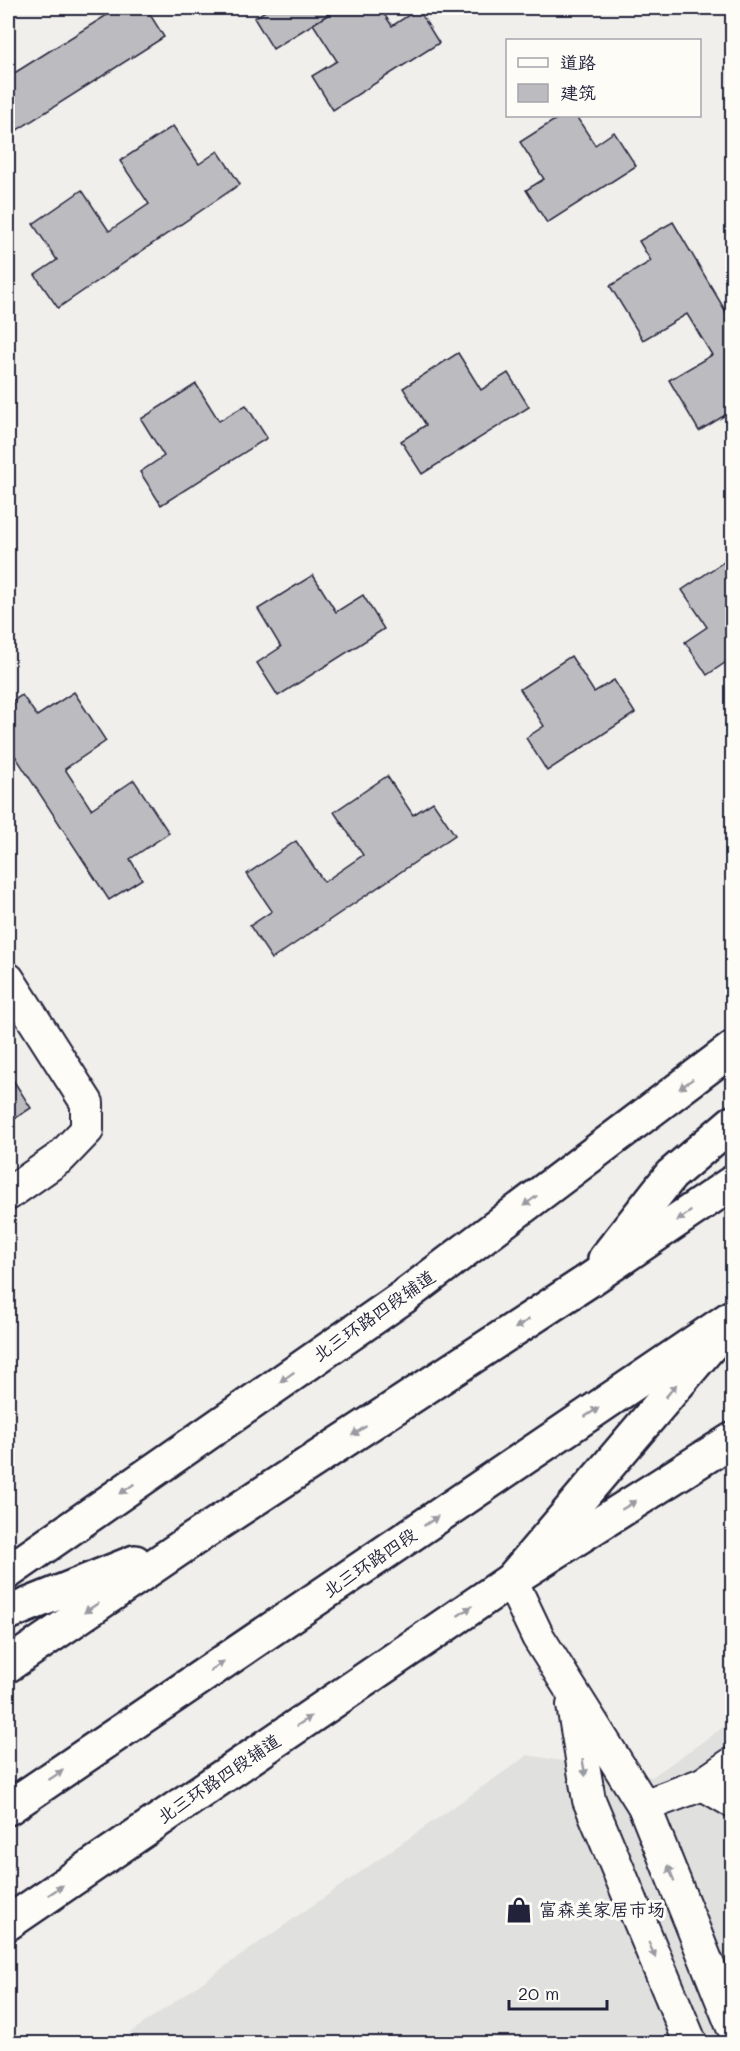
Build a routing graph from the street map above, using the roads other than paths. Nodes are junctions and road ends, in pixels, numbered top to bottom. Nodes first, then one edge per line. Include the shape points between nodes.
1 (8, 979) edge
2 (732, 1049) edge
3 (732, 1123) edge
4 (732, 1183) edge
5 (8, 1194) edge
6 (588, 1281) junction
7 (732, 1318) edge
8 (732, 1440) edge
9 (192, 1539) junction
10 (8, 1572) edge
11 (511, 1580) junction
12 (8, 1613) edge
13 (8, 1665) edge
14 (570, 1689) junction
15 (732, 1764) edge
16 (703, 1784) junction
17 (732, 1801) edge
18 (644, 1806) junction
19 (8, 1808) edge
20 (8, 1923) edge
21 (732, 2025) edge
22 (691, 2043) edge

1 - 5 street via 87,1103 87,1130 61,1157
2 -> 10 main road, 北三环路四段辅道 via 402,1298
3 - 6 main road via 671,1174
4 -> 6 main road
6 -> 9 main road
11 -> 7 main road
19 -> 7 main road, 北三环路四段
11 -> 8 main road, 北三环路四段辅道
9 - 12 main road
9 -> 13 main road
11 - 14 street via 538,1637
20 -> 11 main road, 北三环路四段辅道
14 - 18 street
14 -> 22 street via 589,1800
15 - 16 street
16 - 17 street
16 - 18 street
21 -> 18 street

